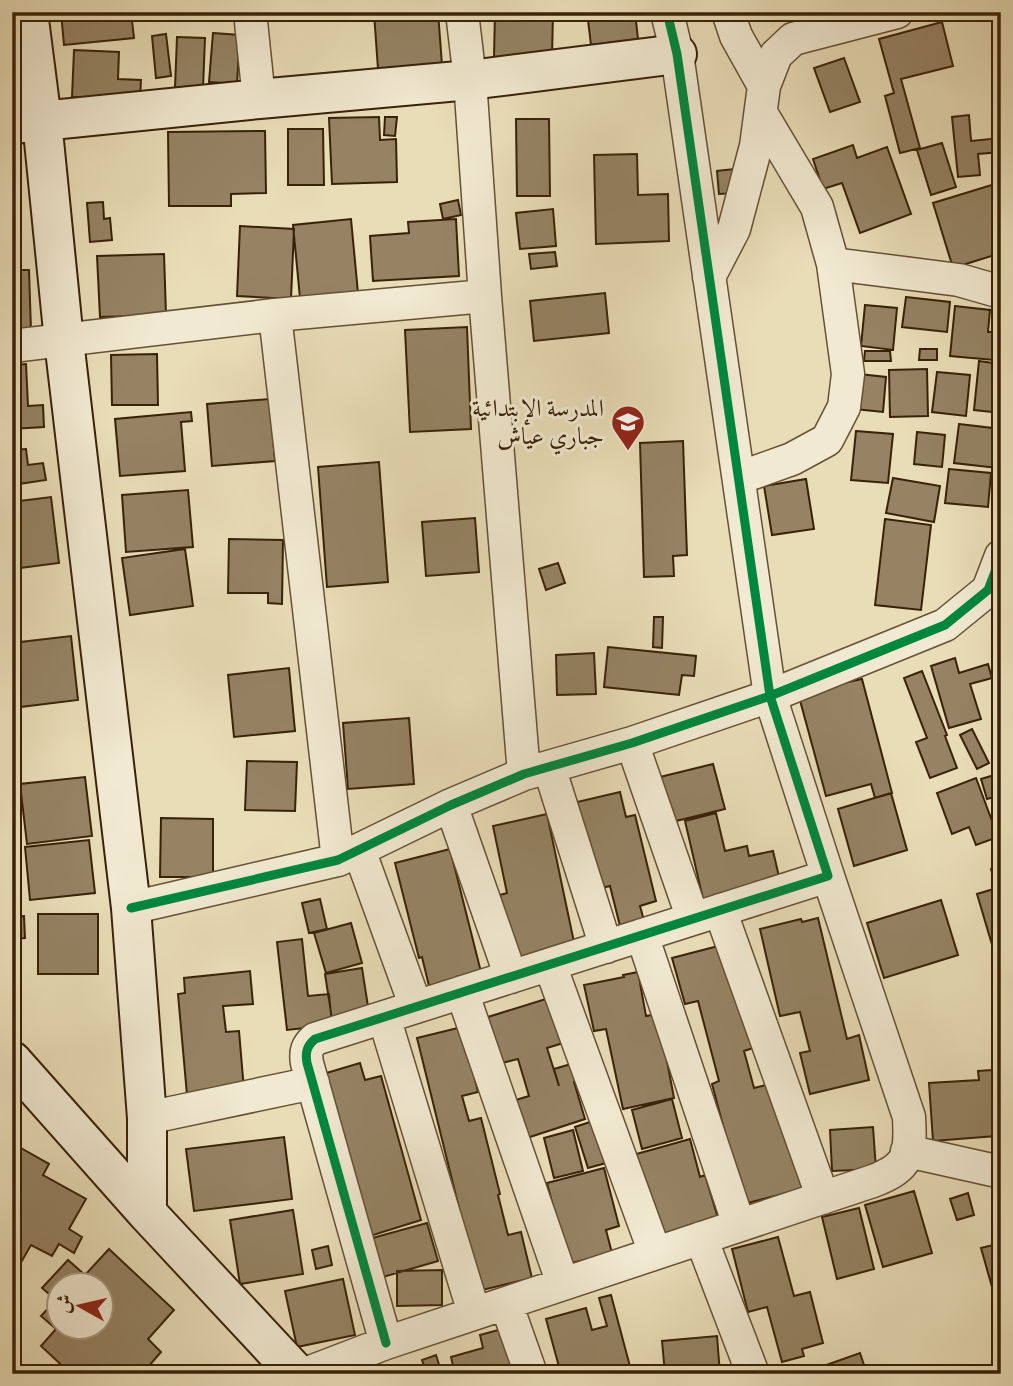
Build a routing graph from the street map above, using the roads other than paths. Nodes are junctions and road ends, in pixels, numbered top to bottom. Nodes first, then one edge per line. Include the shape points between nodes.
1 (28, 12) edge
2 (250, 12) edge
3 (462, 12) edge
4 (667, 12) edge
5 (729, 12) edge
6 (897, 12) edge
7 (677, 54) junction
8 (470, 80) junction
9 (259, 99) junction
10 (763, 99) junction
11 (27, 123) edge
12 (833, 264) junction
13 (709, 278) junction
14 (1001, 292) edge
15 (485, 296) junction
16 (275, 315) junction
17 (64, 341) junction
18 (12, 346) edge
19 (738, 478) junction
20 (1001, 556) edge
21 (770, 696) junction
22 (632, 743) junction
23 (536, 770) junction
24 (451, 805) junction
25 (348, 855) junction
26 (828, 876) junction
27 (131, 908) junction
28 (707, 915) junction
29 (642, 935) junction
30 (606, 947) junction
31 (550, 965) junction
32 (511, 977) junction
33 (462, 992) junction
34 (416, 1007) junction
35 (384, 1017) junction
36 (12, 1061) edge
37 (313, 1083) junction
38 (147, 1118) junction
39 (907, 1151) junction
40 (1001, 1172) edge
41 (823, 1198) junction
42 (147, 1213) junction
43 (739, 1226) junction
44 (701, 1238) junction
45 (656, 1253) junction
46 (563, 1284) junction
47 (506, 1303) junction
48 (474, 1314) junction
49 (386, 1343) junction
50 (297, 1374) edge
51 (305, 1374) edge
52 (531, 1374) edge
53 (753, 1374) edge

1 - 11 street
2 - 9 street
3 - 8 street
4 - 7 street
5 - 10 street
6 - 10 street via 793,39 776,55
7 - 8 street
7 - 13 street
8 - 9 street
8 - 15 street
9 - 11 street
10 - 12 street via 817,207
10 - 13 street via 734,229
11 - 17 street
12 - 14 street via 959,280
12 - 19 street via 848,374 844,407 827,440 792,459
13 - 19 street
15 - 16 street
15 - 23 street
16 - 17 street
16 - 25 street
17 - 18 street
17 - 27 street
19 - 21 street
20 - 21 street via 988,590 945,625
21 - 22 street
21 - 26 street
22 - 23 street
22 - 28 street
23 - 24 street
23 - 30 street
24 - 25 street
24 - 32 street
25 - 27 street
25 - 34 street
26 - 28 street
26 - 39 street via 909,1116
27 - 38 street
28 - 29 street
28 - 41 street
29 - 30 street
29 - 43 street
30 - 31 street
31 - 32 street
31 - 45 street
32 - 33 street
33 - 34 street
33 - 46 street
34 - 35 street
35 - 37 street via 315,1039 306,1054
35 - 48 street
36 - 42 street
37 - 38 street
37 - 49 street
38 - 42 street
39 - 40 street
39 - 41 street via 905,1162 891,1174
41 - 43 street
42 - 50 street
43 - 44 street
44 - 45 street
44 - 53 street
45 - 46 street
46 - 47 street
47 - 48 street
47 - 52 street
48 - 49 street
49 - 51 street

